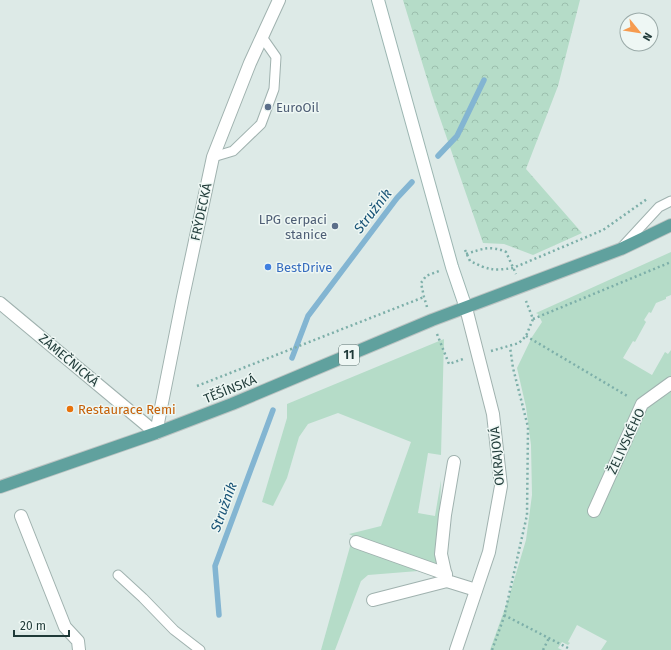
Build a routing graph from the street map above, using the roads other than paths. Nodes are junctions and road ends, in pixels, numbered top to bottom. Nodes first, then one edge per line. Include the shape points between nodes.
1 (279, 0) edge
2 (378, 0) edge
3 (262, 37) junction
4 (213, 157) junction
5 (671, 201) edge
6 (671, 225) edge
7 (621, 248) junction
8 (0, 303) edge
9 (466, 308) junction
10 (671, 383) edge
11 (156, 433) junction
12 (454, 462) dead end
13 (0, 487) edge
14 (594, 511) dead end
15 (21, 516) dead end
16 (356, 542) dead end
17 (118, 575) dead end
18 (446, 578) junction
19 (476, 590) junction
20 (374, 600) dead end
21 (79, 650) edge
22 (200, 650) edge
23 (456, 650) edge

1 - 3 street, FRÝDECKÁ
2 - 9 street via 452,267
3 - 4 street, FRÝDECKÁ
3 - 4 lane via 276,57 274,89 261,124 233,151
4 - 11 street, FRÝDECKÁ via 182,296
5 - 7 lane via 659,207
6 - 7 main road, 11
7 - 9 main road, 11
8 - 11 street, ZÁMEČNICKÁ
9 - 11 main road, TĚŠÍNSKÁ / 11
9 - 19 street, OKRAJOVÁ via 493,414 501,486 489,552
10 - 14 street, ŽELIVSKÉHO via 642,404
11 - 13 main road, TĚŠÍNSKÁ / 11
12 - 18 street via 441,554
15 - 21 street via 65,627 78,641
16 - 18 street
17 - 22 lane via 174,630
18 - 19 street
18 - 20 street
19 - 23 street, OKRAJOVÁ

